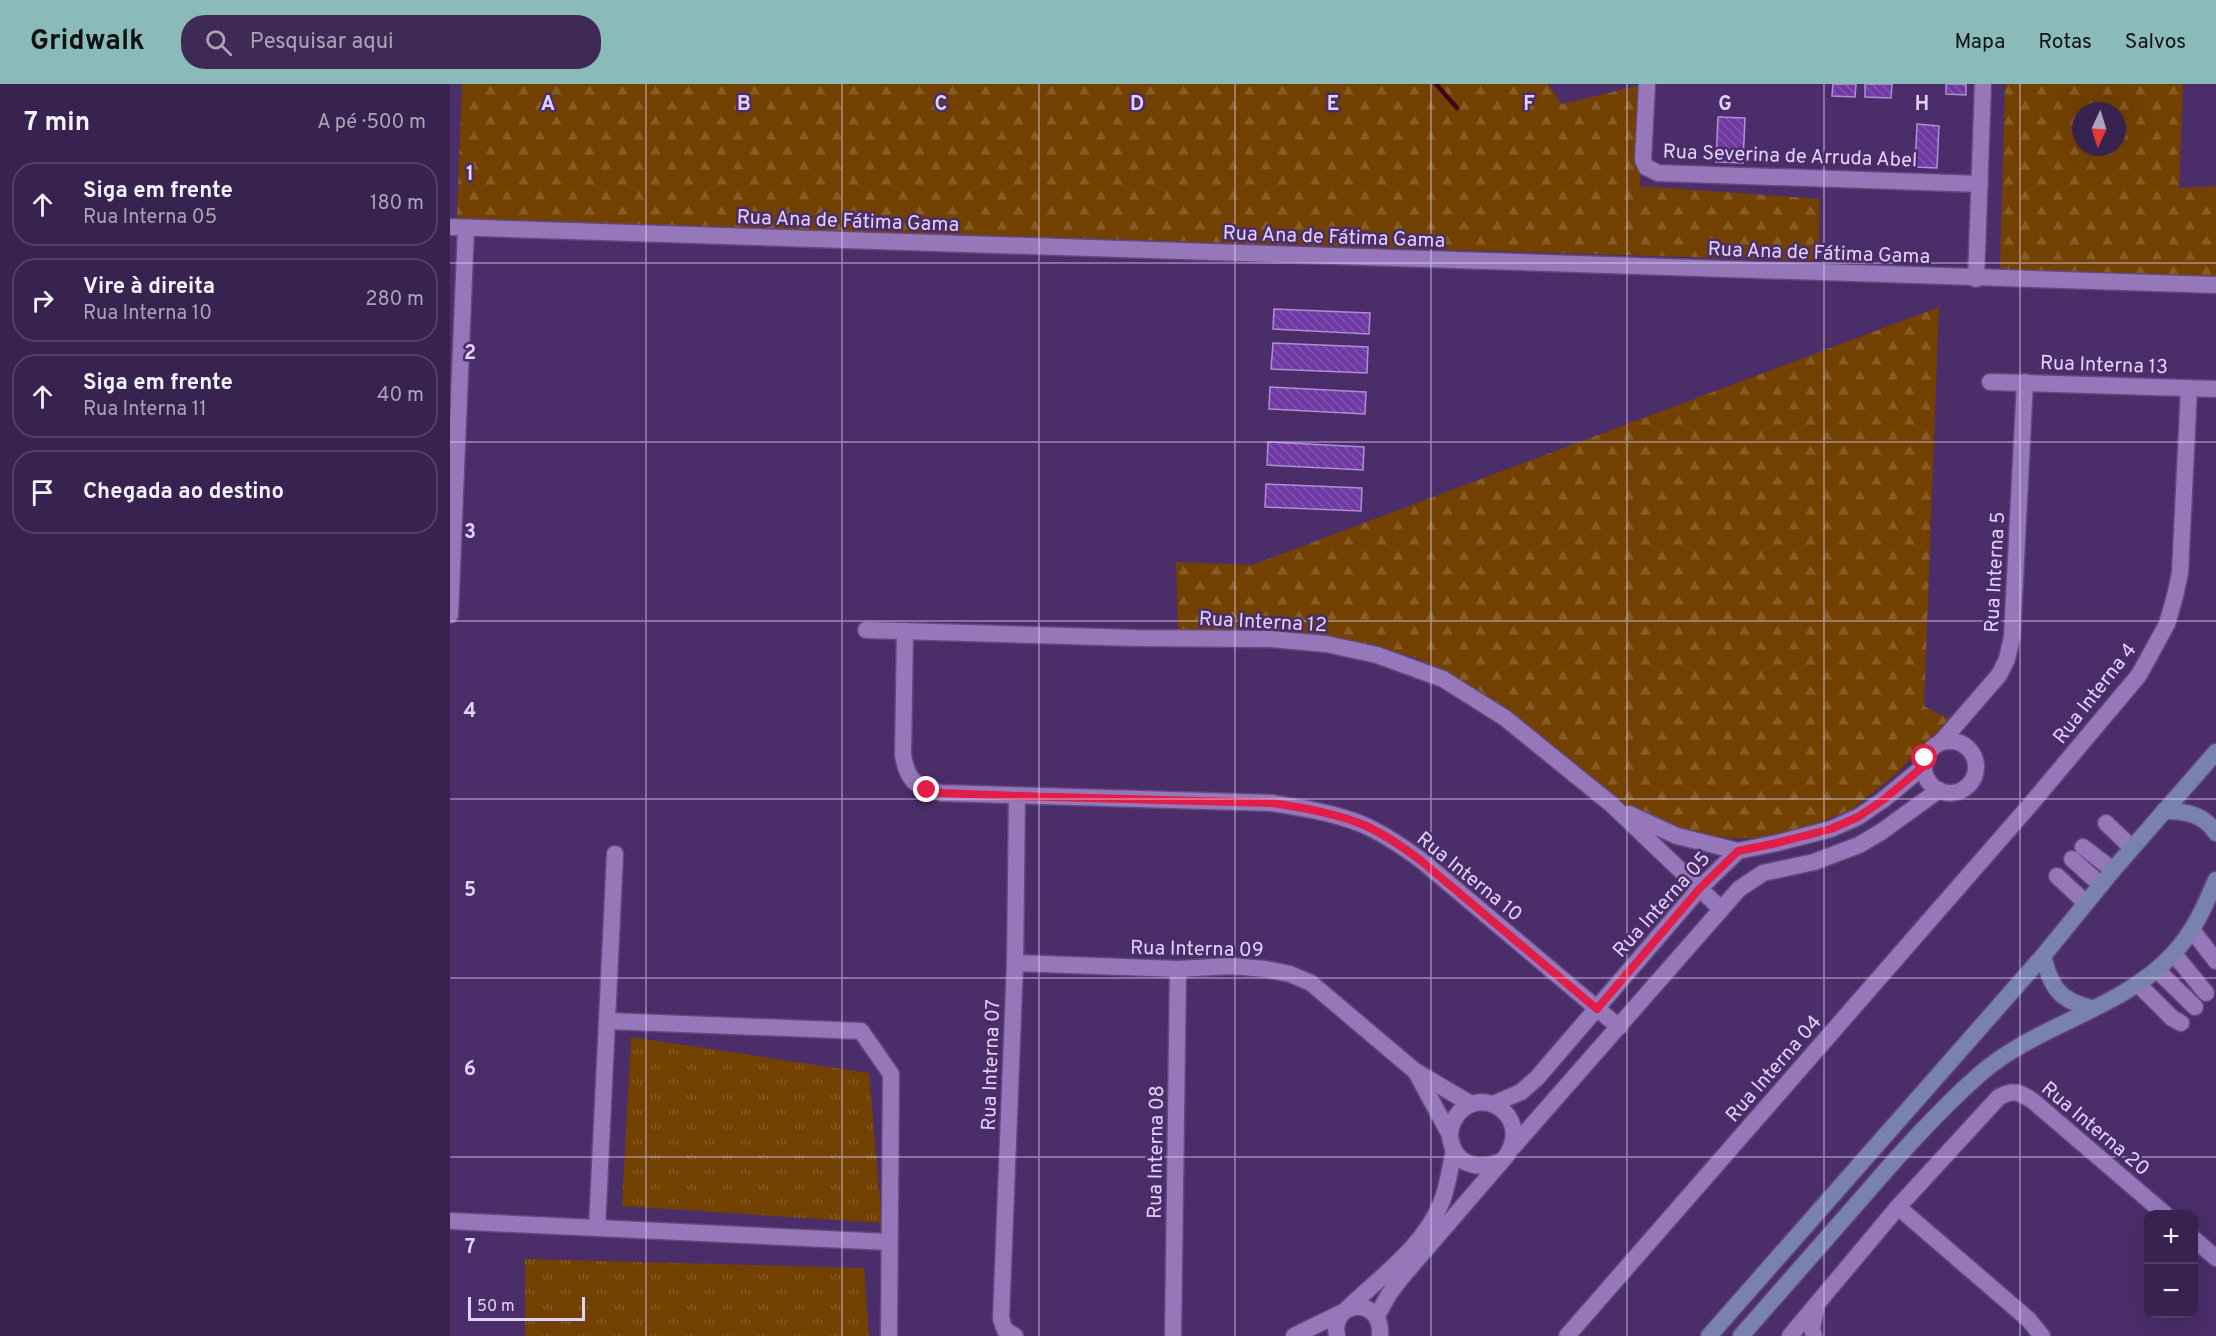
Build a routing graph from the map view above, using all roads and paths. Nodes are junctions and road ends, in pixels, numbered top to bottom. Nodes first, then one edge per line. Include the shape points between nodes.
1 (1647, 84) edge
2 (1983, 84) edge
3 (1980, 184) junction
4 (458, 227) edge
5 (1976, 279) junction
6 (2216, 285) edge
7 (1990, 382) dead end
8 (2025, 382) junction
9 (2189, 388) junction
10 (2216, 389) edge
11 (450, 615) edge
12 (866, 630) dead end
13 (905, 631) junction
14 (1941, 742) junction
15 (2216, 752) edge
16 (1924, 766) junction
17 (1939, 790) junction
18 (1017, 796) junction
19 (1611, 804) junction
20 (2164, 811) junction
21 (2106, 823) dead end
22 (2010, 826) joint
23 (2216, 833) edge
24 (2133, 848) junction
25 (1738, 851) junction
26 (615, 854) dead end
27 (2113, 870) junction
28 (2057, 876) dead end
29 (2216, 880) edge
30 (2101, 885) junction
31 (1700, 888) junction
32 (2086, 903) junction
33 (1721, 909) junction
34 (2192, 930) junction
35 (2174, 954) junction
36 (2043, 956) junction
37 (2216, 961) edge
38 (1015, 963) junction
39 (1178, 969) junction
40 (2157, 970) junction
41 (2138, 984) junction
42 (2206, 993) dead end
43 (2194, 1007) dead end
44 (2092, 1008) junction
45 (1597, 1009) junction
46 (607, 1021) junction
47 (2181, 1023) dead end
48 (1620, 1027) junction
49 (1415, 1071) junction
50 (1471, 1104) junction
51 (1493, 1104) junction
52 (1452, 1143) junction
53 (1513, 1147) junction
54 (1499, 1162) junction
55 (1898, 1207) junction
56 (2159, 1210) edge
57 (450, 1221) edge
58 (597, 1228) junction
59 (890, 1242) junction
60 (2198, 1243) edge
61 (2216, 1258) edge
62 (1816, 1305) junction
63 (1345, 1311) junction
64 (2028, 1319) junction
65 (1382, 1328) edge
66 (1012, 1335) edge
67 (888, 1336) edge
68 (1173, 1336) edge
69 (1294, 1336) edge
70 (1337, 1336) edge
71 (1567, 1336) edge
72 (1709, 1336) edge
73 (1741, 1336) edge
74 (1790, 1336) edge
75 (1814, 1336) edge
76 (2030, 1336) edge
77 (2042, 1336) edge

1 - 3 street, Rua Severina de Arruda Abel via 1643,160 1646,167 1658,173
2 - 3 street
3 - 5 street
4 - 5 street, Rua Ana de Fátima Gama
4 - 11 street
5 - 6 street, Rua Ana de Fátima Gama
7 - 8 street, Rua Interna 13
8 - 9 street, Rua Interna 13
8 - 14 street, Rua Interna 5 via 2010,649 1999,675
9 - 10 street, Rua Interna 13
9 - 22 street, Rua Interna 4 via 2180,573 2166,624 2139,675
12 - 13 street, Rua Interna 12
13 - 18 street, Rua Interna 10 via 906,771 927,790
13 - 19 street, Rua Interna 12 via 1269,639 1326,644 1377,655 1443,679 1505,718
14 - 16 street via 1929,751
14 - 17 street via 1965,744 1977,763 1971,784 1947,793
15 - 20 main road
16 - 17 street via 1928,781
16 - 25 street, Rua Interna 05 via 1858,817 1820,832
17 - 33 street via 1881,832 1839,854 1763,873
18 - 38 street, Rua Interna 07
18 - 45 street, Rua Interna 10 via 1272,803 1364,825 1420,860
19 - 25 street, Rua Interna 12 via 1677,836
19 - 31 street, Rua Interna 12
20 - 23 main road via 2195,815
20 - 24 main road
21 - 24 street
22 - 71 street, Rua Interna 04
24 - 27 main road
25 - 31 street, Rua Interna 05
26 - 46 street
27 - 30 main road
27 - 30 street via 2078,853
28 - 32 street
29 - 34 main road
30 - 32 main road
31 - 33 street, Rua Interna 12
31 - 45 street, Rua Interna 05
32 - 36 main road
33 - 48 street
34 - 35 main road
34 - 37 street
35 - 40 main road
35 - 42 street
36 - 44 main road via 2050,980 2062,997
36 - 72 main road
38 - 39 street, Rua Interna 09
38 - 66 street, Rua Interna 07 via 1001,1319 1002,1326
39 - 49 street, Rua Interna 09 via 1265,969 1311,983
39 - 68 street, Rua Interna 08
40 - 41 main road
40 - 43 street
41 - 44 main road
41 - 47 street
44 - 73 main road via 1993,1063 1926,1124
45 - 48 street, Rua Interna 10
45 - 51 street, Rua Interna 05 via 1537,1078 1521,1092
46 - 58 street
46 - 59 street via 861,1031 891,1074
48 - 53 street
49 - 50 street, Rua Interna 09
49 - 52 street, Rua Interna 09
50 - 51 street
50 - 52 street via 1455,1118
51 - 53 street via 1502,1109 1514,1126
52 - 54 street via 1460,1159 1469,1164 1479,1167
52 - 63 street via 1442,1200 1431,1222 1410,1252
53 - 54 street
54 - 65 street via 1389,1294
55 - 56 street, Rua Interna 20 via 1999,1097 2014,1091 2033,1101
55 - 62 street, Rua Interna 20
55 - 64 street
57 - 58 street
58 - 59 street
59 - 67 street
60 - 61 street
62 - 74 street, Rua Interna 20
62 - 75 street
63 - 65 street via 1358,1306 1369,1309
63 - 69 street
63 - 70 street via 1336,1324
64 - 76 street
64 - 77 street

